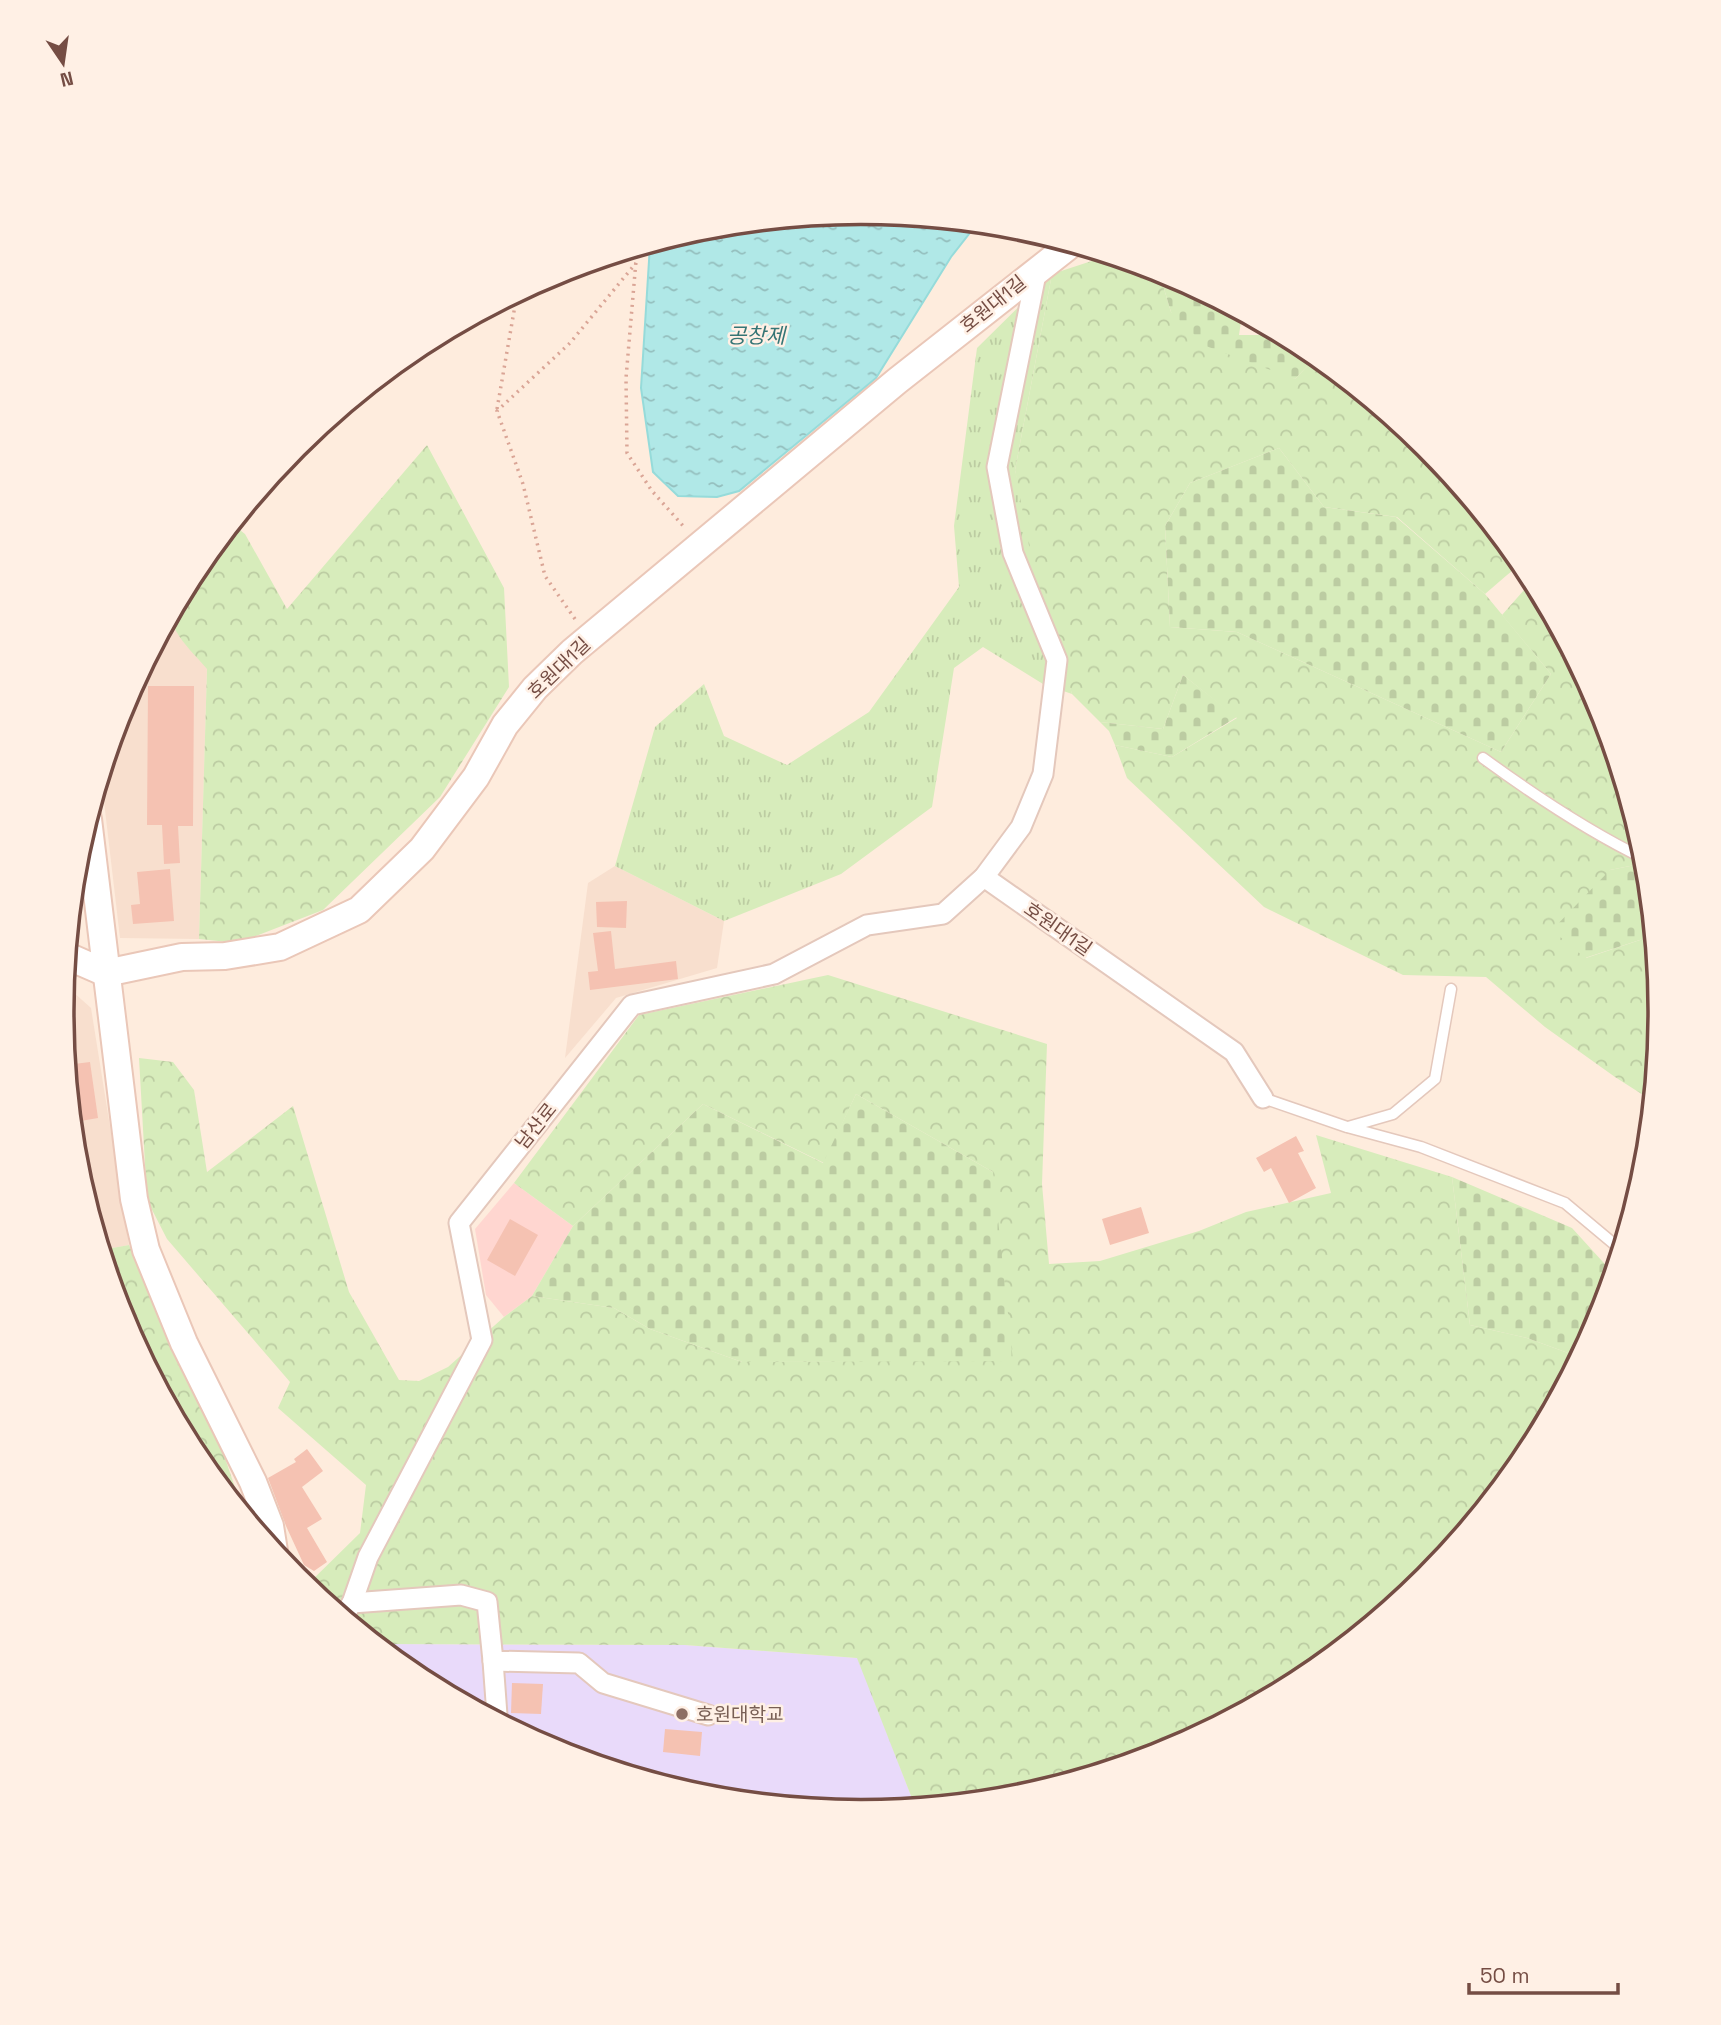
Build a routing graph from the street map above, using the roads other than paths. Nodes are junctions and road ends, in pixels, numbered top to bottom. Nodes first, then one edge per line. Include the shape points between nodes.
1 (1061, 251) edge
2 (1037, 269) junction
3 (1483, 758) dead end
4 (91, 848) edge
5 (1630, 852) edge
6 (984, 877) junction
7 (75, 960) edge
8 (106, 973) junction
9 (1451, 989) dead end
10 (1263, 1098) joint
11 (1347, 1127) junction
12 (1613, 1243) edge
13 (271, 1533) edge
14 (348, 1610) edge
15 (493, 1661) junction
16 (497, 1710) edge
17 (708, 1714) dead end

1 - 2 street, 호원대1길
2 - 6 street, 호원대1길 via 997,467 1013,553 1057,660 1043,774 1021,827
2 - 8 street, 호원대1길 via 589,638 535,688 422,849 359,910 281,947 182,957
3 - 5 lane via 1538,798
4 - 8 street
6 - 10 street, 호원대1길 via 1234,1052
6 - 14 street, 남산로 via 943,914 867,925 774,974 632,1005 459,1223 482,1340 368,1557
7 - 8 street
8 - 13 street via 134,1199 146,1250 184,1343 253,1482
9 - 11 lane via 1435,1079 1393,1114
10 - 11 lane
11 - 12 lane via 1421,1147 1565,1203
14 - 15 street via 461,1595 487,1602
15 - 16 street
15 - 17 street via 579,1663 603,1683

